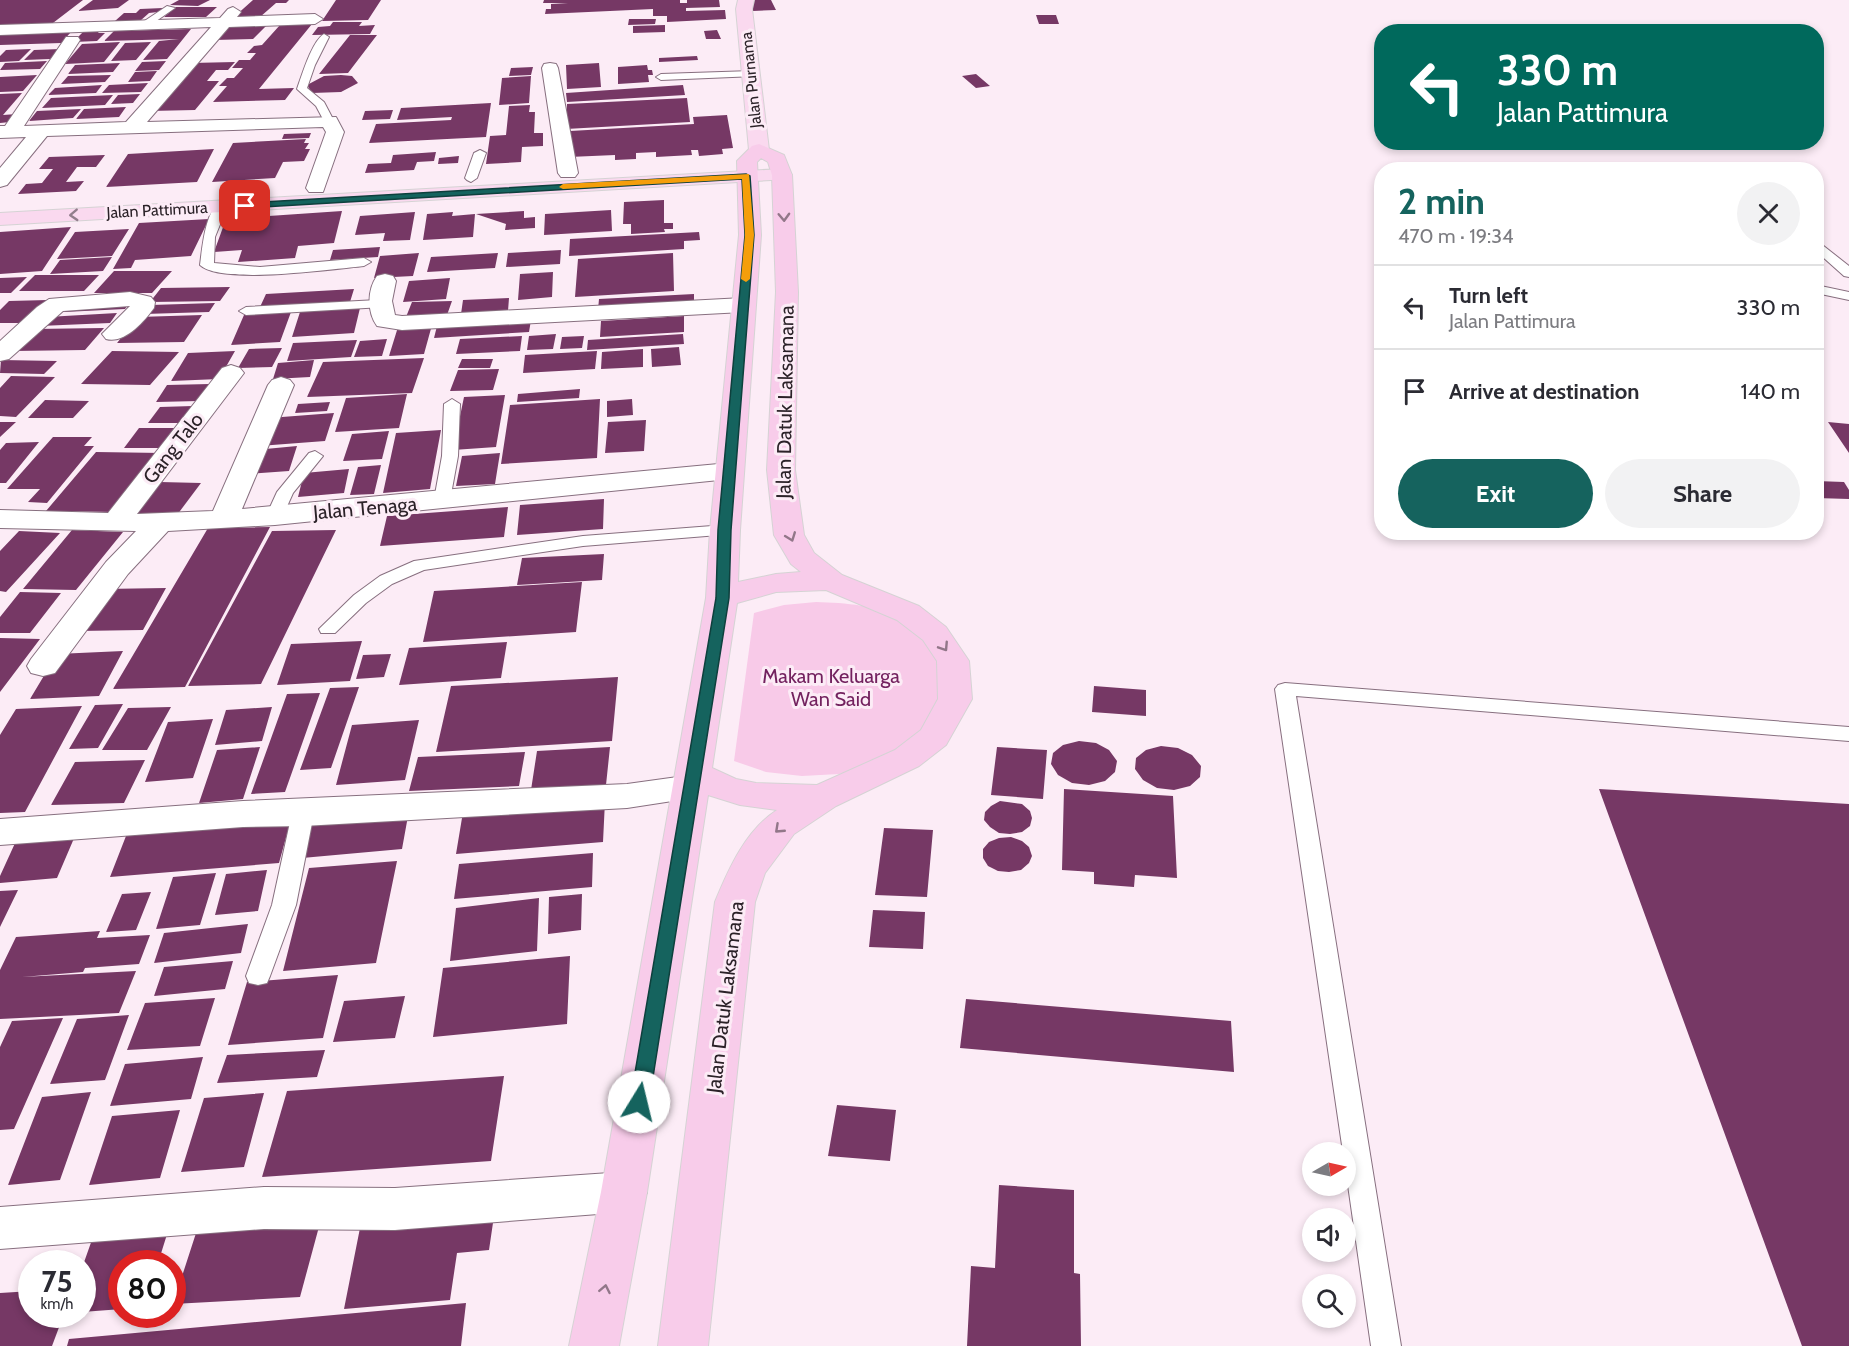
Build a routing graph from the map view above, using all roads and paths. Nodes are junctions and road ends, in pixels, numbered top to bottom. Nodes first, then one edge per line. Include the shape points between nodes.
1 (246, 0) edge
2 (742, 3) edge
3 (170, 8) dead end
4 (315, 19) dead end
5 (223, 21) junction
6 (146, 24) junction
7 (0, 30) edge
8 (324, 37) dead end
9 (72, 40) dead end
10 (550, 68) dead end
11 (752, 74) junction
12 (661, 77) dead end
13 (329, 121) junction
14 (131, 128) junction
15 (41, 130) junction
16 (5, 131) edge
17 (480, 153) dead end
18 (762, 164) junction
19 (568, 173) junction
20 (3, 175) edge
21 (471, 178) junction
22 (316, 188) junction
23 (0, 202) edge
24 (221, 207) junction
25 (0, 219) edge
26 (1824, 251) edge
27 (364, 262) dead end
28 (1849, 273) edge
29 (385, 281) dead end
30 (1824, 291) edge
31 (1849, 296) edge
32 (378, 304) junction
33 (743, 305) junction
34 (246, 311) dead end
35 (114, 334) dead end
36 (0, 354) edge
37 (231, 373) dead end
38 (281, 384) dead end
39 (452, 404) dead end
40 (315, 456) dead end
41 (729, 471) junction
42 (442, 500) junction
43 (275, 516) junction
44 (0, 519) edge
45 (224, 519) junction
46 (116, 522) junction
47 (160, 523) junction
48 (724, 530) junction
49 (831, 581) junction
50 (722, 598) junction
51 (328, 629) dead end
52 (43, 666) dead end
53 (1849, 734) edge
54 (693, 780) junction
55 (823, 797) junction
56 (303, 813) junction
57 (0, 832) edge
58 (258, 976) dead end
59 (624, 1192) junction
60 (0, 1228) edge
61 (594, 1346) edge
62 (683, 1346) edge
63 (1386, 1346) edge

1 - 5 street
2 - 11 main road, Jalan Purnama
3 - 6 lane
4 - 5 street
5 - 6 street
5 - 14 street
6 - 7 street
8 - 13 lane via 302,89 320,104
9 - 16 street
10 - 19 street
11 - 12 lane
11 - 18 main road, Jalan Purnama
13 - 14 street
13 - 22 street via 335,132
14 - 15 street
15 - 16 street
15 - 20 street
17 - 21 lane
18 - 19 main road, Jalan Pattimura
18 - 24 main road, Jalan Pattimura
18 - 33 highway
18 -> 49 highway, Jalan Datuk Laksamana via 787,292 781,470 784,512 789,536 802,558
19 - 21 main road, Jalan Pattimura
21 - 22 main road, Jalan Pattimura
22 - 23 main road, Jalan Pattimura
24 -> 25 main road, Jalan Pattimura
24 - 27 lane via 209,237 207,265 215,269 237,271
26 - 28 lane
29 - 32 street
30 - 31 lane
32 - 33 street via 385,321 402,323
32 - 34 lane
33 - 41 highway
35 - 36 street via 142,308 143,302 130,298 57,304
37 - 46 street, Gang Talo
38 - 45 street
39 - 42 lane via 450,456
40 - 43 lane via 285,492
41 - 42 street, Jalan Tenaga
41 - 48 highway
42 - 43 street, Jalan Tenaga
43 - 45 street, Jalan Tenaga
44 - 46 street, Jalan Tenaga
45 - 47 street, Jalan Tenaga
46 - 47 street, Jalan Tenaga
47 - 52 street via 117,568
48 - 50 highway
48 - 51 lane via 583,541 420,566 386,580 360,598
49 - 50 highway via 765,583
49 -> 55 highway, Jalan Datuk Laksamana via 908,613 935,634 953,661 955,699 934,737 907,758
50 - 54 highway
53 - 63 lane via 1285,689
54 - 55 highway via 781,798
54 - 56 street via 627,796
54 - 59 highway
55 -> 62 highway, Jalan Datuk Laksamana via 781,825 765,844 747,870 735,902
56 - 57 street
56 - 58 lane via 284,905
59 - 60 street via 395,1209 264,1208
61 -> 59 highway

